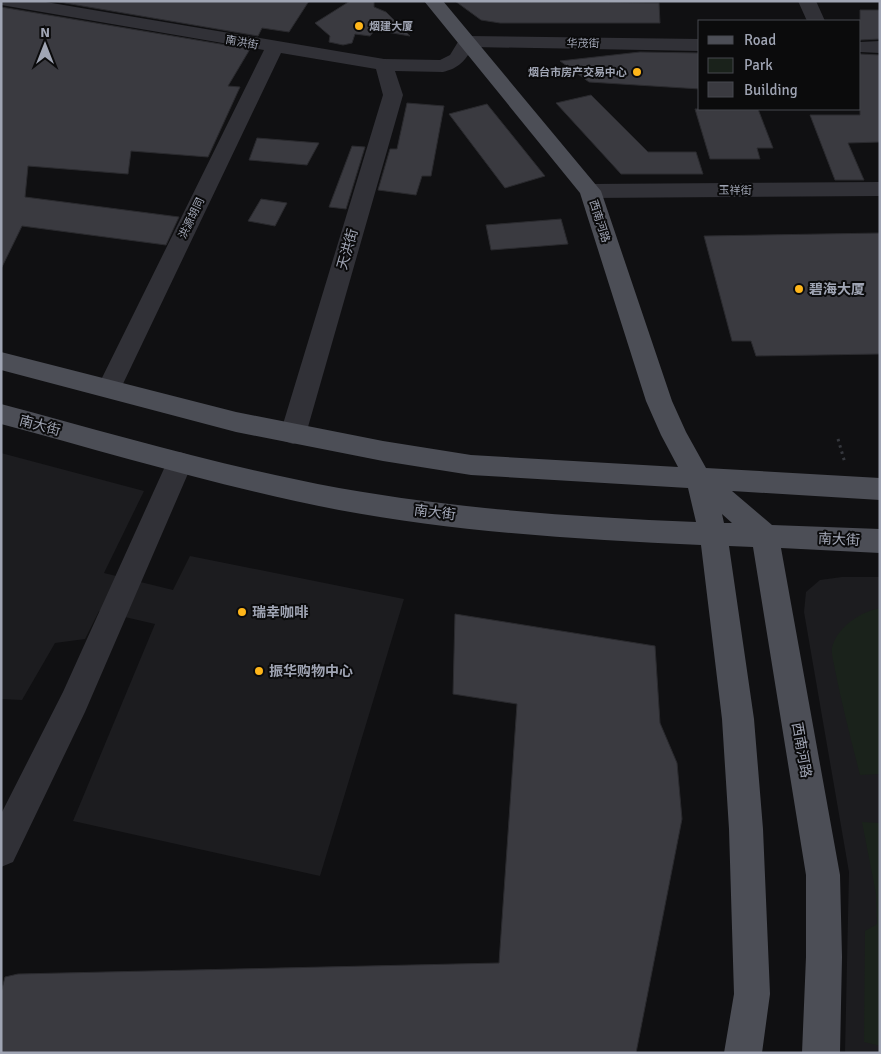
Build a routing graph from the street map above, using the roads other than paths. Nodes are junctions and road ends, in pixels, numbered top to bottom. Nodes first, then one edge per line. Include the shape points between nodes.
1 (433, 1) edge
2 (807, 1) edge
3 (8, 4) edge
4 (816, 20) edge
5 (467, 41) junction
6 (698, 45) edge
7 (861, 47) edge
8 (880, 47) edge
9 (274, 48) junction
10 (384, 65) junction
11 (880, 189) edge
12 (590, 191) junction
13 (1, 361) edge
14 (109, 388) junction
15 (1, 414) edge
16 (293, 434) junction
17 (180, 462) junction
18 (699, 479) junction
19 (880, 489) edge
20 (714, 533) junction
21 (765, 535) junction
22 (880, 541) edge
23 (1, 850) edge
24 (743, 1053) edge
25 (821, 1053) edge

1 - 5 main road, 西南河路
2 - 4 street
3 - 9 street, 南洪街
5 - 6 street, 华茂街
5 - 10 street, 南洪街 via 457,59 443,66
5 - 12 main road, 西南河路
7 - 8 street
9 - 10 street, 南洪街
9 - 14 street, 洪源胡同
10 - 16 street, 天洪街 via 393,95
11 - 12 street, 玉祥街
12 - 18 main road, 西南河路 via 659,401
13 - 14 main road
14 - 16 main road
15 - 17 main road, 南大街
16 - 18 main road via 471,466
17 - 20 main road, 南大街 via 221,474 341,499 450,515 634,532
17 - 23 street via 74,702
18 - 19 main road
18 - 20 main road, 西南河路
18 - 21 main road, 西南河路
20 - 21 main road, 南大街
20 - 24 main road, 西南河路 via 738,719 746,829 752,994
21 - 22 main road, 南大街
21 - 25 main road, 西南河路 via 823,875

